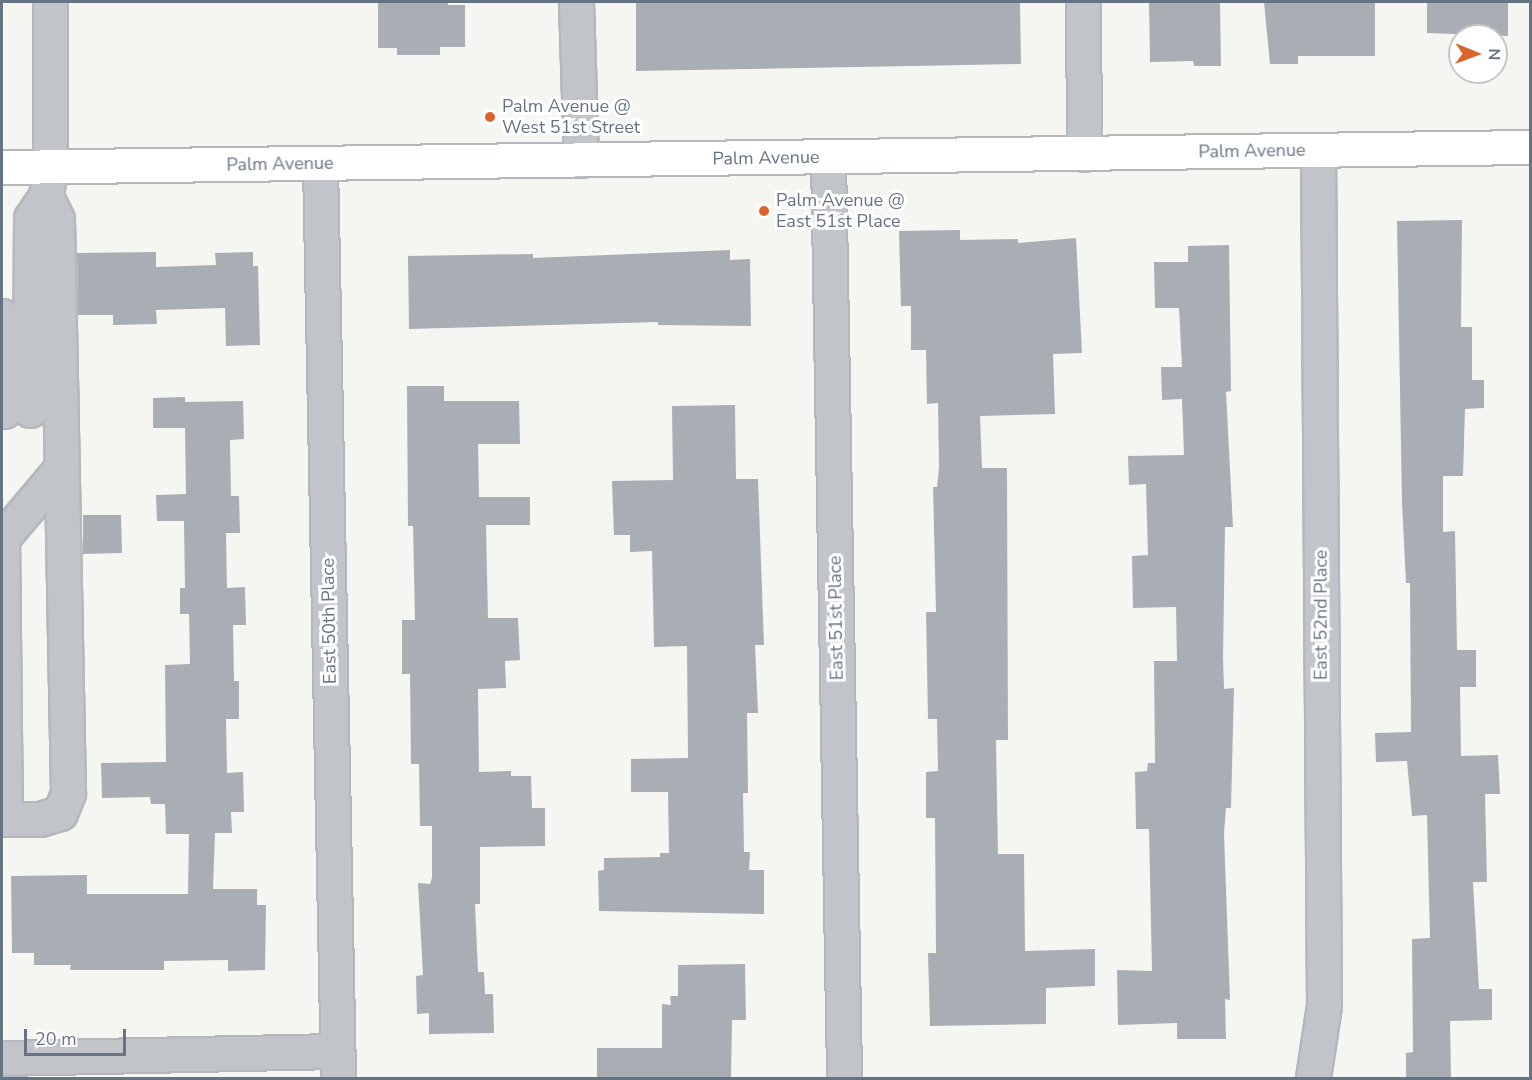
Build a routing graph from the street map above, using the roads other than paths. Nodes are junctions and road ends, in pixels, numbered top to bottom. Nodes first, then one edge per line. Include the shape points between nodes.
1 (50, 2) edge
2 (576, 2) edge
3 (1083, 2) edge
4 (1530, 147) edge
5 (1318, 150) junction
6 (1084, 154) junction
7 (828, 157) junction
8 (581, 160) junction
9 (320, 163) junction
10 (2, 167) edge
11 (48, 181) junction
12 (2, 316) edge
13 (2, 351) edge
14 (23, 411) edge
15 (59, 471) junction
16 (3, 536) edge
17 (4, 819) edge
18 (2, 1058) edge
19 (337, 1065) edge
20 (844, 1078) edge
21 (1313, 1078) edge

1 - 11 street
2 - 8 street
3 - 6 street
4 - 5 main road, Palm Avenue
5 - 6 main road, Palm Avenue
5 - 21 street, East 52nd Place via 1324,1005
6 - 7 main road, Palm Avenue
7 - 8 main road, Palm Avenue
7 - 20 street, East 51st Place
8 - 9 main road, Palm Avenue
9 - 11 main road, Palm Avenue
9 - 19 street, East 50th Place
10 - 11 main road, Palm Avenue
11 - 14 street via 31,218
12 - 13 street
13 - 14 street
14 - 15 street
15 - 16 street
15 - 17 street via 68,793 60,813 40,819
16 - 17 street
18 - 19 street

